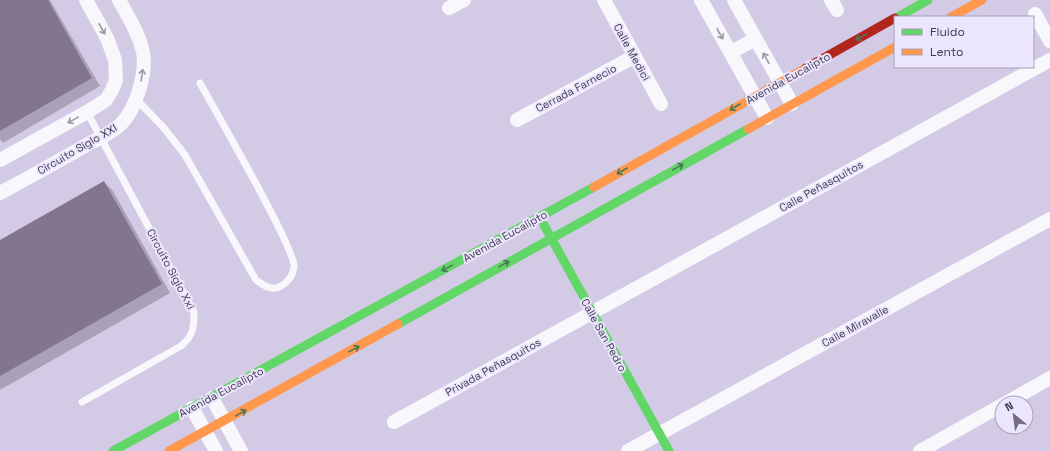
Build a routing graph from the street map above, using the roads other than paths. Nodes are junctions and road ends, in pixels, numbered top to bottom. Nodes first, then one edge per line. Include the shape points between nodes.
1 (86, 0) edge
2 (119, 0) edge
3 (464, 0) edge
4 (604, 0) edge
5 (701, 0) edge
6 (734, 0) edge
7 (928, 0) edge
8 (982, 0) edge
9 (449, 8) dead end
10 (1035, 14) dead end
11 (900, 16) edge
12 (953, 16) edge
13 (894, 19) edge
14 (756, 39) junction
15 (1050, 41) edge
16 (894, 48) edge
17 (731, 52) junction
18 (635, 56) junction
19 (1050, 60) edge
20 (780, 82) junction
21 (200, 83) dead end
22 (755, 95) junction
23 (136, 99) junction
24 (661, 104) dead end
25 (792, 104) junction
26 (88, 112) junction
27 (767, 118) junction
28 (517, 120) dead end
29 (101, 137) junction
30 (0, 160) edge
31 (0, 193) edge
32 (540, 218) junction
33 (1050, 219) edge
34 (550, 238) junction
35 (592, 313) junction
36 (1050, 378) edge
37 (1020, 395) edge
38 (212, 398) junction
39 (82, 402) dead end
40 (192, 408) junction
41 (994, 409) edge
42 (225, 422) junction
43 (394, 422) dead end
44 (205, 431) junction
45 (659, 434) junction
46 (113, 451) edge
47 (169, 451) edge
48 (216, 451) edge
49 (241, 451) edge
50 (628, 451) edge
51 (669, 451) edge
52 (920, 451) edge

1 -> 26 street via 107,38 116,70 116,80 106,100
23 -> 2 street, Circuito Siglo XXI via 143,71 143,53
3 - 9 street
4 - 18 street, Calle Medici
5 -> 17 street
6 - 14 street
7 - 11 street
8 - 12 street
10 - 15 street
13 -> 20 street, Avenida Eucalipto
14 - 17 street
20 -> 14 street
16 - 25 street
17 - 22 street
18 - 24 street, Calle Medici
18 - 28 street, Cerrada Farnecio
19 - 35 street, Calle Peñasquitos
20 - 22 street, Avenida Eucalipto
20 - 25 street
21 - 23 lane via 276,221 291,255 294,267 288,282 278,288 266,287 256,280 185,155
22 - 27 street
22 -> 32 street, Avenida Eucalipto
23 - 29 street, Circuito Siglo XXI via 122,124
25 - 27 street
26 - 29 lane, Circuito Siglo Xxi
26 -> 30 street
34 -> 27 street
29 - 31 street, Circuito Siglo XXI
29 - 39 lane, Circuito Siglo Xxi via 194,312 194,329 189,340 181,346
32 - 34 street, Calle San Pedro
32 -> 38 street, Avenida Eucalipto
33 - 45 street, Calle Miravalle
34 - 35 street, Calle San Pedro
42 -> 34 street
35 - 43 street, Privada Peñasquitos
35 - 45 street, Calle San Pedro
36 - 37 street
38 - 40 street, Avenida Eucalipto
38 - 42 street
40 - 44 street
40 - 46 street, Avenida Eucalipto
41 - 52 street
42 - 44 street
42 - 49 street
44 - 47 street
44 - 48 street
45 - 50 street, Calle Miravalle
45 - 51 street, Calle San Pedro

